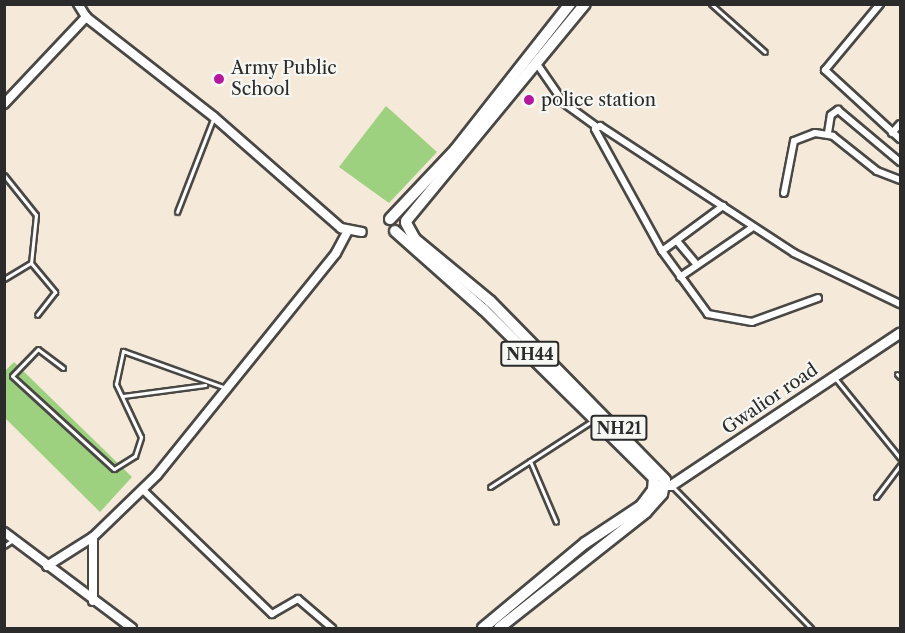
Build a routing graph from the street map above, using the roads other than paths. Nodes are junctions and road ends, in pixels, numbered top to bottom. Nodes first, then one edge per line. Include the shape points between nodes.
1 (78, 4) edge
2 (570, 4) edge
3 (585, 4) edge
4 (711, 4) edge
5 (880, 4) edge
6 (86, 17) junction
7 (765, 52) dead end
8 (537, 64) junction
9 (4, 104) edge
10 (214, 117) junction
11 (900, 123) edge
12 (597, 127) junction
13 (892, 133) junction
14 (828, 134) junction
15 (900, 139) edge
16 (900, 162) edge
17 (4, 175) edge
18 (900, 180) edge
19 (784, 193) dead end
20 (723, 206) junction
21 (177, 212) dead end
22 (390, 219) junction
23 (406, 222) junction
24 (753, 227) junction
25 (395, 231) junction
26 (347, 232) junction
27 (363, 232) dead end
28 (677, 241) junction
29 (662, 251) junction
30 (31, 263) junction
31 (697, 265) junction
32 (680, 277) junction
33 (4, 279) edge
34 (818, 298) dead end
35 (900, 304) edge
36 (37, 315) dead end
37 (900, 332) edge
38 (63, 368) dead end
39 (833, 376) junction
40 (207, 385) junction
41 (228, 389) junction
42 (123, 396) junction
43 (596, 418) junction
44 (900, 458) edge
45 (530, 461) junction
46 (900, 465) edge
47 (664, 485) junction
48 (490, 487) dead end
49 (143, 490) junction
50 (876, 497) dead end
51 (556, 522) dead end
52 (4, 532) edge
53 (93, 537) junction
54 (14, 539) junction
55 (4, 546) edge
56 (47, 566) junction
57 (93, 600) junction
58 (132, 628) edge
59 (332, 628) edge
60 (483, 628) edge
61 (500, 628) edge
62 (811, 628) edge

1 - 6 street
2 - 22 highway via 455,150
3 - 8 highway
4 - 7 lane
5 - 13 street via 825,70
6 - 9 street
6 - 10 street
8 - 12 street via 564,103
8 - 23 highway
10 - 21 lane
10 - 26 street
11 - 13 street
12 - 20 street
12 - 29 street
13 - 15 street
14 - 16 street via 831,115 843,111
14 - 18 street via 877,171
14 - 19 street via 796,138
17 - 30 lane via 36,215
20 - 24 street
20 - 28 street
22 - 23 highway via 397,214
22 - 25 highway, NH44
23 - 25 highway
23 - 47 highway, NH21 via 415,238 490,301 659,468
24 - 31 street
24 - 35 street via 794,253
25 - 43 highway, NH44
26 - 27 street
26 - 41 street
28 - 29 street
28 - 31 street
29 - 32 street
30 - 33 lane
30 - 36 lane via 55,292
31 - 32 street
32 - 34 street via 708,314 727,319 752,322
37 - 39 main road, Gwalior road
38 - 42 lane via 38,349 12,376 114,469 128,463 140,443
39 - 44 lane
39 - 47 main road, Gwalior road
40 - 41 lane
40 - 42 lane
40 - 42 lane via 126,350 114,374
41 - 49 street
43 - 45 lane
43 - 47 highway, NH44
45 - 48 lane
45 - 51 lane
46 - 50 lane
47 - 60 highway via 641,506 585,543
47 - 61 highway via 646,512
47 - 62 lane
49 - 53 street
49 - 59 street via 272,614 298,599
52 - 54 street
53 - 56 street
53 - 57 street
54 - 55 lane
54 - 56 street
56 - 57 street
57 - 58 street

